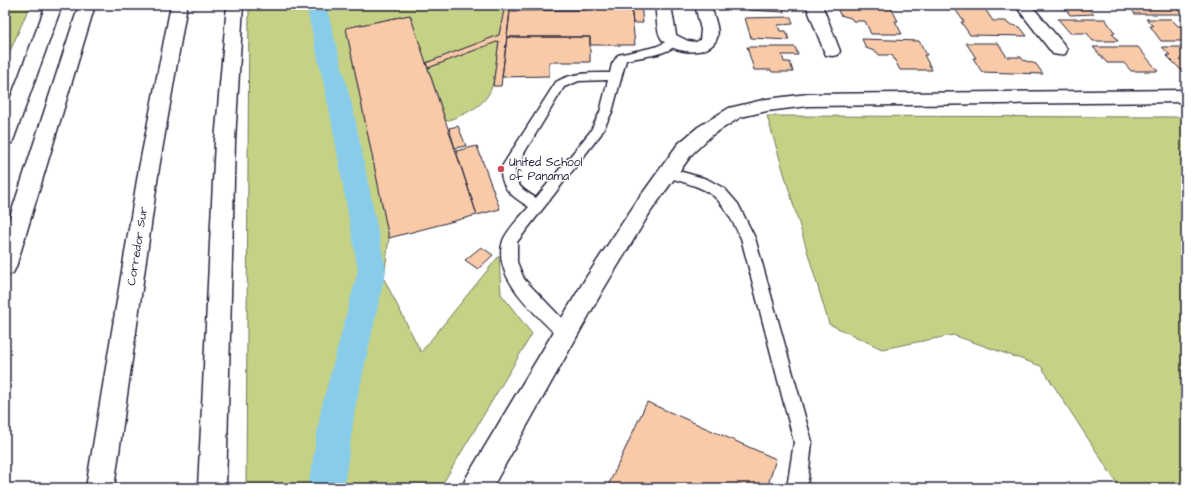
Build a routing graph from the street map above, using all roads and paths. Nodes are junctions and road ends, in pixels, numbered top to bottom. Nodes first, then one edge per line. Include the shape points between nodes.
1 (54, 5) edge
2 (87, 5) edge
3 (179, 5) edge
4 (235, 5) edge
5 (664, 5) edge
6 (702, 5) edge
7 (814, 5) edge
8 (1023, 5) edge
9 (673, 42) junction
10 (1059, 50) dead end
11 (832, 51) dead end
12 (615, 77) junction
13 (1186, 96) edge
14 (5, 138) edge
15 (668, 173) junction
16 (537, 205) junction
17 (5, 267) edge
18 (566, 334) junction
19 (100, 488) edge
20 (212, 488) edge
21 (476, 488) edge
22 (798, 488) edge

1 - 14 main road
2 - 17 main road
3 - 19 main road, Corredor Sur via 149,168
4 - 20 main road via 226,142
5 - 9 main road via 668,37
6 - 9 main road via 709,36 705,43 687,47
7 - 11 main road
8 - 10 main road
9 - 12 lane via 658,50 622,57
12 - 16 lane via 606,112 595,134
12 - 16 lane via 581,76 568,79 560,85 508,168 507,179 513,190
13 - 15 main road via 808,100 767,105 735,112 705,131 685,149
15 - 18 main road via 595,283
15 - 22 lane via 701,183 720,193 735,212 748,238 803,442
16 - 18 lane via 510,241 509,262 518,283
18 - 21 main road

